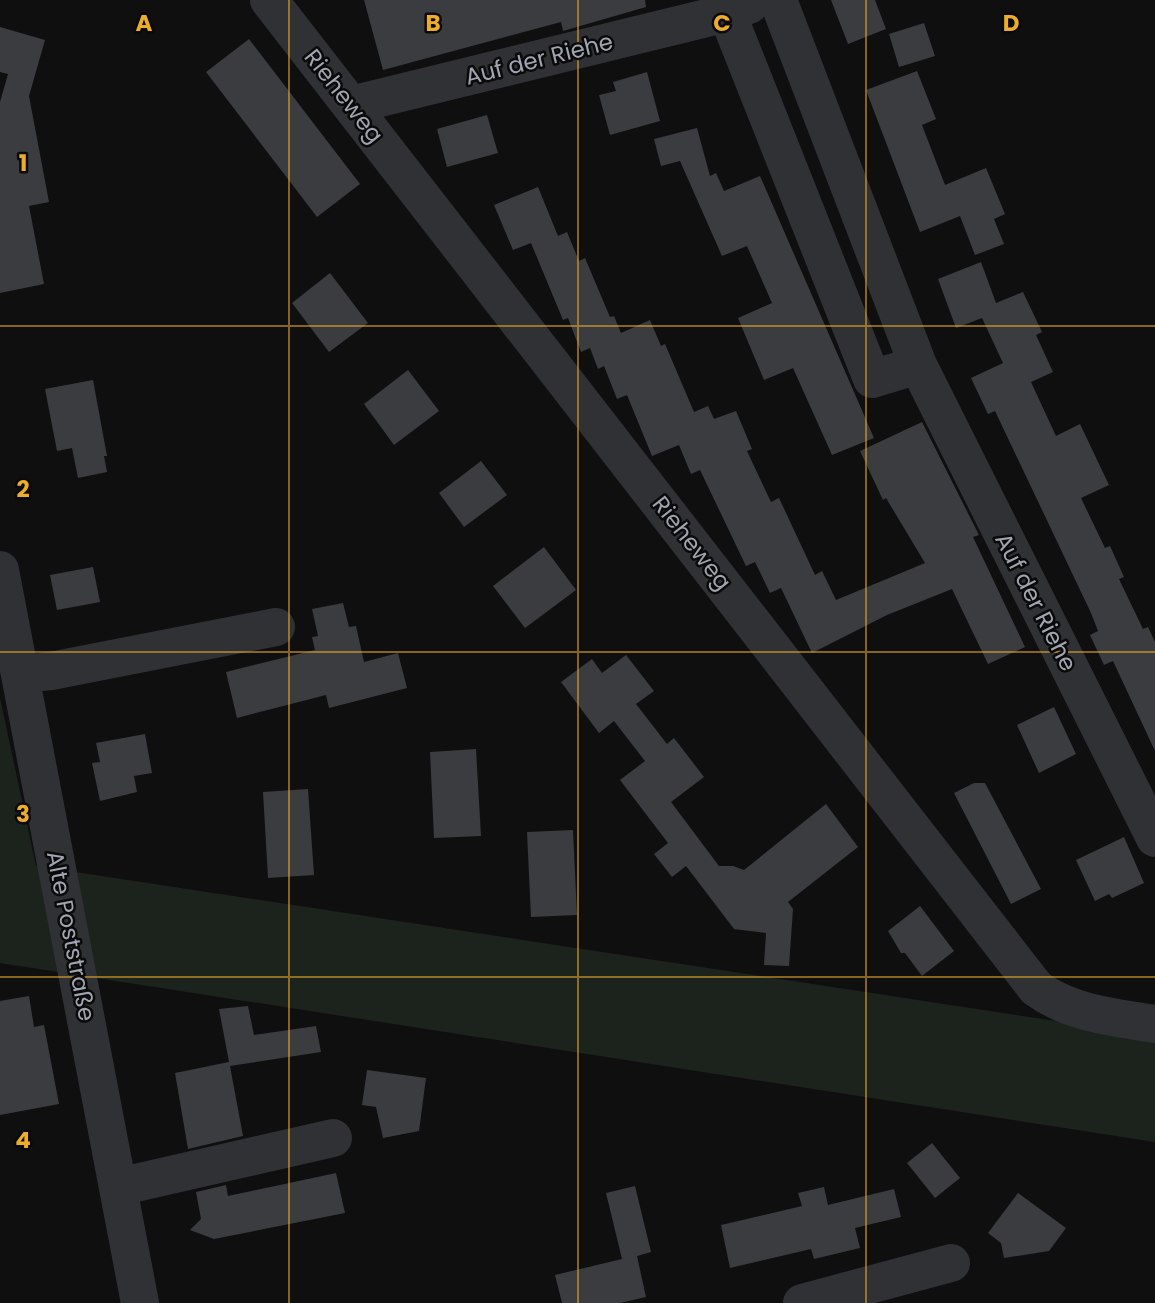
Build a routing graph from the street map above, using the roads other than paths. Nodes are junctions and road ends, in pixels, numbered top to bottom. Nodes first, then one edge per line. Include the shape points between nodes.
1 (269, 0) edge
2 (764, 0) edge
3 (778, 0) edge
4 (727, 13) junction
5 (351, 105) junction
6 (918, 365) junction
7 (0, 570) edge
8 (276, 627) dead end
9 (20, 674) junction
10 (1155, 838) edge
11 (1155, 1024) edge
12 (333, 1138) dead end
13 (118, 1187) junction
14 (951, 1263) dead end
15 (140, 1303) edge
16 (802, 1303) edge

1 - 5 street, Rieheweg
2 - 4 street, Auf der Riehe
3 - 6 street, Auf der Riehe
4 - 5 street, Auf der Riehe
4 - 6 street via 872,379
5 - 11 street, Rieheweg via 1036,988 1080,1011
6 - 10 street, Auf der Riehe
7 - 9 street, Alte Poststraße
8 - 9 street
9 - 13 street, Alte Poststraße
12 - 13 street
13 - 15 street, Alte Poststraße
14 - 16 street

